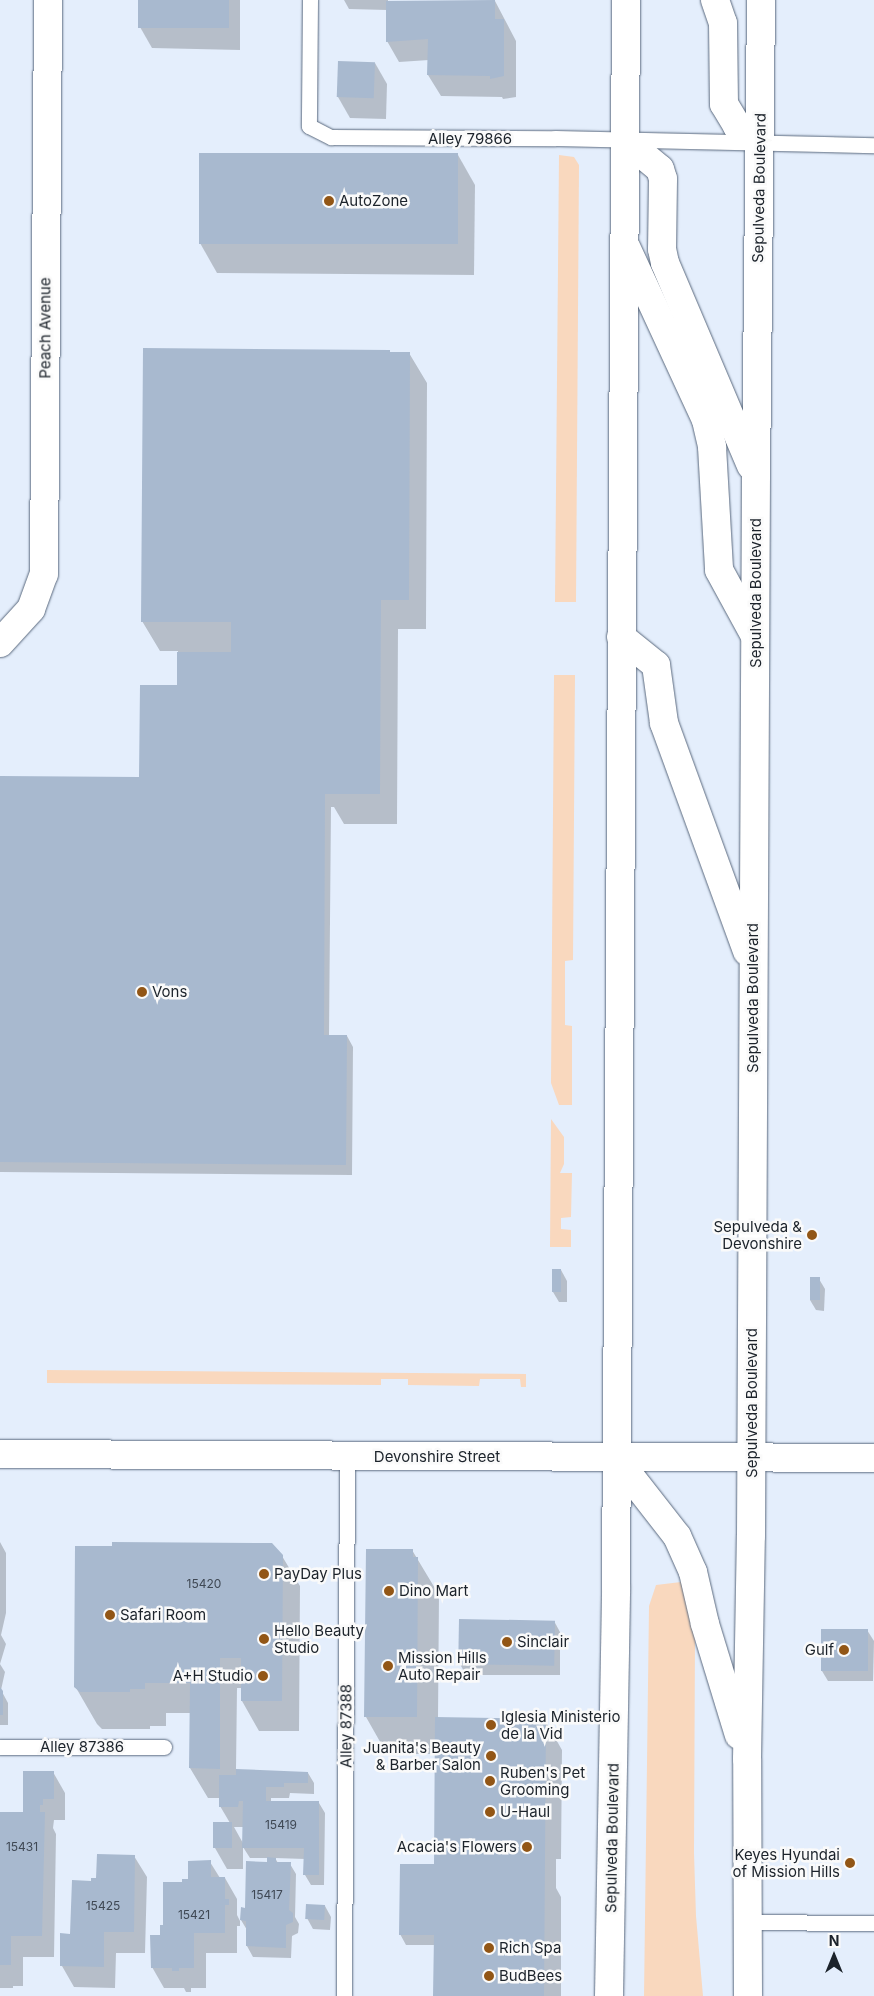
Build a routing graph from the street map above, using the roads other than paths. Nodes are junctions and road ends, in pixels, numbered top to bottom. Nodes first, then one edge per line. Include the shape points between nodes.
1 (48, 0) edge
2 (310, 0) edge
3 (626, 0) edge
4 (715, 0) edge
5 (761, 0) edge
6 (624, 140) junction
7 (760, 142) junction
8 (874, 145) edge
9 (624, 241) junction
10 (756, 477) junction
11 (621, 637) junction
12 (755, 637) junction
13 (0, 643) edge
14 (753, 969) junction
15 (0, 1454) edge
16 (347, 1456) junction
17 (616, 1458) junction
18 (752, 1458) junction
19 (874, 1458) edge
20 (0, 1747) edge
21 (164, 1747) dead end
22 (747, 1759) junction
23 (748, 1922) junction
24 (874, 1923) edge
25 (344, 1996) edge
26 (609, 1996) edge
27 (748, 1996) edge

1 - 13 main road, Peach Avenue via 44,574 31,609
2 - 6 lane, Alley 79866 via 309,126 321,133 344,138
3 - 6 main road, Sepulveda Boulevard
4 - 7 main road via 723,23 724,104 737,126
5 - 7 main road, Sepulveda Boulevard
6 - 7 lane, Alley 79866
6 - 9 main road, Sepulveda Boulevard
6 - 10 main road via 660,169 665,263
7 - 8 lane, Alley 79866
7 - 10 main road, Sepulveda Boulevard
9 - 11 main road, Sepulveda Boulevard
9 - 12 main road via 706,420 712,447 719,570
10 - 12 main road, Sepulveda Boulevard
11 - 14 main road via 656,666 664,723
11 - 17 main road, Sepulveda Boulevard
12 - 14 main road, Sepulveda Boulevard
14 - 18 main road, Sepulveda Boulevard
15 - 16 main road, Devonshire Street
16 - 17 main road, Devonshire Street
16 - 25 lane, Alley 87388
17 - 18 main road, Devonshire Street
17 - 22 main road via 677,1536 693,1572 705,1624
17 - 26 main road, Sepulveda Boulevard
18 - 19 main road, Devonshire Street
18 - 22 main road, Sepulveda Boulevard
20 - 21 lane, Alley 87386
22 - 23 main road, Sepulveda Boulevard
23 - 24 lane
23 - 27 main road, Sepulveda Boulevard

